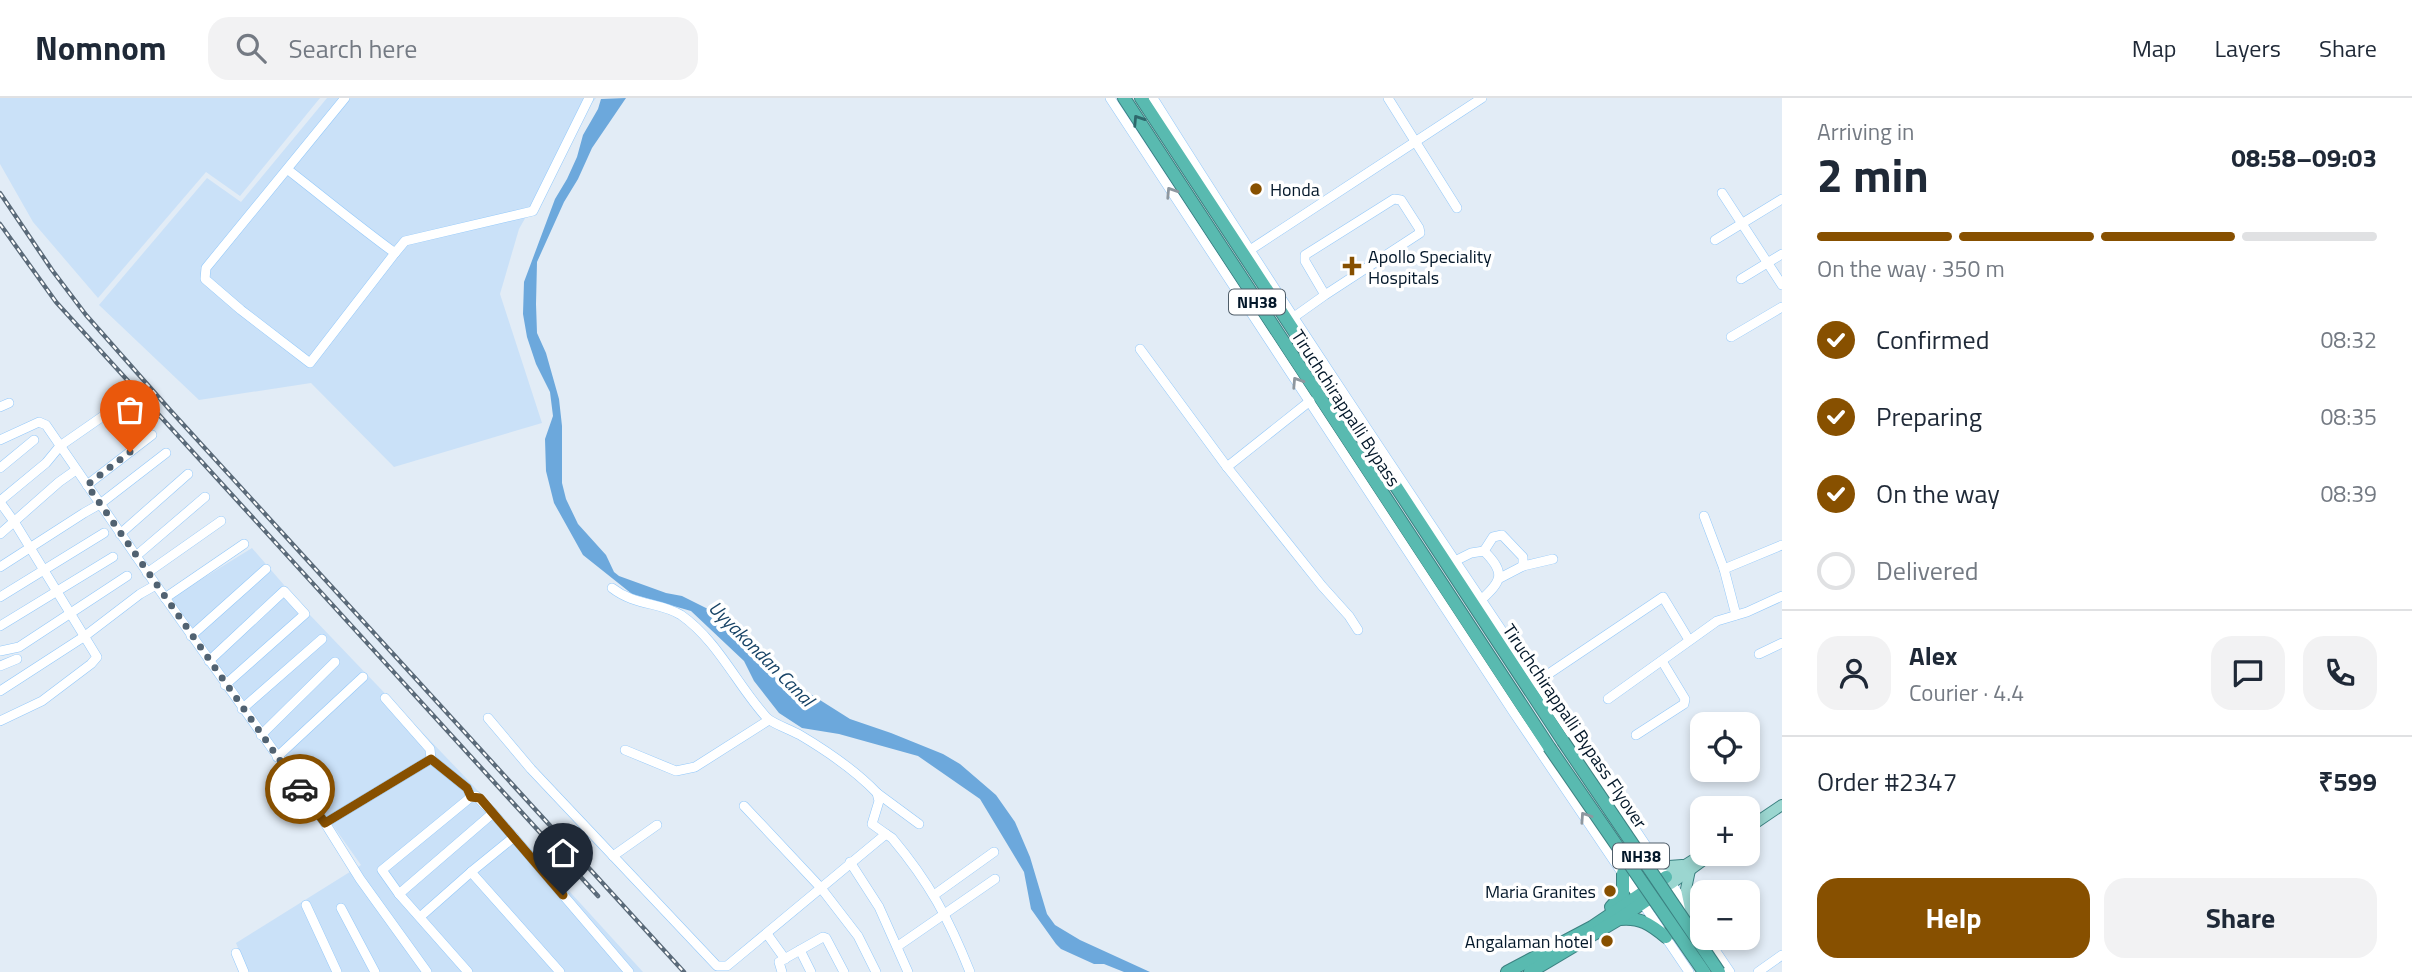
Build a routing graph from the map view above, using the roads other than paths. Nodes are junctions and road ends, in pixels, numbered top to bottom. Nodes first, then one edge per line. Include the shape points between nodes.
1 (345, 98) edge
2 (589, 98) edge
3 (1110, 98) edge
4 (1124, 98) edge
5 (1141, 98) edge
6 (1153, 98) edge
7 (1388, 98) edge
8 (1482, 98) edge
9 (1415, 142) junction
10 (287, 169) junction
11 (1722, 193) dead end
12 (1782, 200) edge
13 (1457, 208) dead end
14 (1741, 224) junction
15 (1714, 240) dead end
16 (1250, 250) junction
17 (395, 253) junction
18 (1782, 254) edge
19 (1768, 263) junction
20 (1741, 279) dead end
21 (1782, 285) edge
22 (1325, 295) junction
23 (1782, 307) edge
24 (1294, 317) junction
25 (1731, 337) dead end
26 (1140, 349) dead end
27 (1310, 401) junction
28 (119, 405) dead end
29 (152, 435) dead end
30 (0, 440) edge
31 (34, 440) dead end
32 (60, 446) junction
33 (166, 453) dead end
34 (1227, 467) junction
35 (0, 468) edge
36 (76, 470) junction
37 (188, 474) dead end
38 (87, 485) junction
39 (205, 497) dead end
40 (1409, 500) junction
41 (0, 501) edge
42 (100, 504) junction
43 (1704, 516) dead end
44 (221, 521) dead end
45 (15, 523) junction
46 (104, 533) dead end
47 (0, 534) edge
48 (120, 534) junction
49 (244, 544) dead end
50 (1782, 545) edge
51 (30, 547) junction
52 (1484, 551) junction
53 (136, 556) junction
54 (113, 557) dead end
55 (1553, 559) dead end
56 (1455, 561) junction
57 (1524, 566) junction
58 (0, 567) edge
59 (266, 569) dead end
60 (1724, 569) junction
61 (44, 570) junction
62 (147, 573) junction
63 (127, 576) dead end
64 (1500, 578) junction
65 (156, 585) junction
66 (612, 588) dead end
67 (57, 593) junction
68 (1449, 595) joint
69 (1782, 596) edge
70 (0, 597) edge
71 (164, 598) junction
72 (1481, 600) junction
73 (70, 615) junction
74 (1736, 615) junction
75 (0, 626) edge
76 (1358, 630) dead end
77 (85, 636) junction
78 (191, 636) junction
79 (322, 639) dead end
80 (1689, 640) junction
81 (1782, 643) edge
82 (0, 651) edge
83 (1759, 654) dead end
84 (17, 659) dead end
85 (1661, 661) junction
86 (209, 662) junction
87 (335, 662) dead end
88 (0, 666) edge
89 (363, 677) dead end
90 (1535, 683) junction
91 (225, 685) junction
92 (0, 691) edge
93 (385, 698) dead end
94 (1608, 699) dead end
95 (242, 709) junction
96 (488, 718) dead end
97 (769, 720) junction
98 (0, 721) edge
99 (261, 735) junction
100 (1636, 735) dead end
101 (625, 750) dead end
102 (277, 757) junction
103 (431, 759) junction
104 (877, 793) junction
105 (471, 797) junction
106 (1782, 805) edge
107 (744, 806) dead end
108 (494, 813) junction
109 (1760, 820) edge
110 (325, 823) junction
111 (919, 824) dead end
112 (657, 825) dead end
113 (886, 834) junction
114 (514, 837) junction
115 (994, 852) dead end
116 (612, 856) junction
117 (1654, 860) junction
118 (850, 863) junction
119 (1690, 865) edge
120 (1690, 865) edge
121 (1687, 867) junction
122 (471, 872) junction
123 (1623, 873) junction
124 (995, 879) dead end
125 (1668, 880) junction
126 (821, 888) junction
127 (399, 894) junction
128 (934, 895) junction
129 (1641, 899) junction
130 (306, 905) dead end
131 (341, 908) dead end
132 (1690, 913) joint
133 (945, 915) junction
134 (420, 917) junction
135 (1619, 919) junction
136 (1592, 927) junction
137 (767, 934) junction
138 (1666, 937) junction
139 (898, 946) junction
140 (800, 950) junction
141 (1715, 950) edge
142 (236, 953) dead end
143 (1782, 956) edge
144 (785, 959) junction
145 (244, 972) edge
146 (337, 972) edge
147 (375, 972) edge
148 (427, 972) edge
149 (468, 972) edge
150 (561, 972) edge
151 (629, 972) edge
152 (782, 972) edge
153 (811, 972) edge
154 (844, 972) edge
155 (876, 972) edge
156 (908, 972) edge
157 (970, 972) edge
158 (1507, 972) edge
159 (1531, 972) edge
160 (1689, 972) edge
161 (1704, 972) edge
162 (1719, 972) edge
163 (1730, 972) edge
164 (1758, 972) edge

1 - 10 street
2 - 17 street via 533,211 405,241
27 -> 3 street
68 -> 4 highway, Tiruchchirappalli Bypass / NH38
5 - 40 highway, Tiruchchirappalli Bypass / NH38
6 - 16 street
7 - 9 street
8 - 9 street
9 - 13 street
9 - 16 street
10 - 17 street
10 - 17 street via 206,268 205,279 300,356 310,363
11 - 14 street
12 - 14 street
14 - 15 street
14 - 19 street
16 - 24 street
18 - 19 street
19 - 20 street
19 - 21 street
22 - 22 street via 1305,255 1401,200 1420,233
22 - 24 street
23 - 25 street
24 - 40 street
26 - 34 street
27 - 34 street
123 -> 27 street
28 - 32 street
29 - 38 street
30 - 32 street via 38,422 46,425
31 - 35 street
32 - 36 street
32 - 41 street
33 - 42 street
34 - 76 street
36 - 38 street
36 - 45 street
37 - 48 street
38 - 42 street
39 - 53 street
40 - 56 street
40 - 162 highway, Tiruchchirappalli Bypass Flyover / NH38, bridge via 1563,741
41 - 45 street
42 - 48 street
42 - 51 street
43 - 60 street
44 - 62 street
45 - 47 street
45 - 51 street
46 - 61 street
48 - 53 street
49 - 71 street
50 - 60 street
51 - 58 street
51 - 61 street
52 - 56 street
52 - 57 street via 1493,537 1502,535 1525,560
52 - 64 street via 1497,565
53 - 62 street
54 - 67 street
55 - 57 street
56 - 72 street
57 - 64 street
59 - 78 street
60 - 74 street
61 - 67 street
61 - 70 street
62 - 65 street
63 - 73 street
64 - 72 street
65 - 71 street
65 - 77 street
66 - 97 street via 638,603 680,614 725,661
67 - 73 street
67 - 75 street
68 - 161 highway, Tiruchchirappalli Bypass Flyover / NH38, bridge
69 - 74 street
71 - 78 street
72 - 90 street
73 - 77 street
73 - 82 street via 19,646
74 - 80 street via 1717,621
77 - 92 street
77 - 98 street via 96,653 95,661 42,701
78 - 86 street
79 - 95 street
80 - 85 street
80 - 90 street via 1663,597
81 - 83 street
84 - 88 street
85 - 94 street
85 - 100 street via 1684,704
86 - 91 street
86 - 91 street via 284,591 305,614
87 - 99 street
89 - 102 street
90 - 117 street
91 - 95 street
93 - 103 street via 430,749
95 - 99 street
96 - 116 street
97 - 101 street via 685,770 676,771
97 - 104 street via 818,746
99 - 102 street
102 - 110 street
103 - 105 street via 467,788
103 - 110 street
104 - 111 street
104 - 113 street via 872,824
105 - 108 street via 480,798
105 - 127 street via 382,870
106 - 109 main road
107 - 126 street
108 - 114 street
108 - 127 street
110 - 148 street
112 - 116 street
113 - 118 street
113 - 128 street via 904,851
114 - 122 street
114 - 151 street
115 - 128 street
116 - 137 street via 717,966 727,966
117 - 121 main road
117 - 125 street
118 - 126 street
118 - 139 street
119 - 121 main road
120 - 121 main road
121 - 125 main road
121 - 132 main road
122 - 134 street
122 - 150 street
123 - 129 street
123 - 136 highway via 1623,894
124 - 133 street
125 - 129 highway
125 - 132 street
126 - 137 street
126 - 155 street via 858,936
127 - 134 street
128 - 133 street
129 - 135 highway
129 - 136 highway
129 - 138 street
130 - 146 street
131 - 147 street
133 - 139 street
133 - 157 street
134 - 149 street
135 - 138 highway via 1648,923
135 - 159 highway
136 - 158 highway
137 - 144 street
138 - 160 street
139 - 156 street
140 - 144 street
140 - 153 street
140 - 154 street via 826,938
141 - 163 street
142 - 145 street
143 - 164 street
144 - 152 street via 778,964

